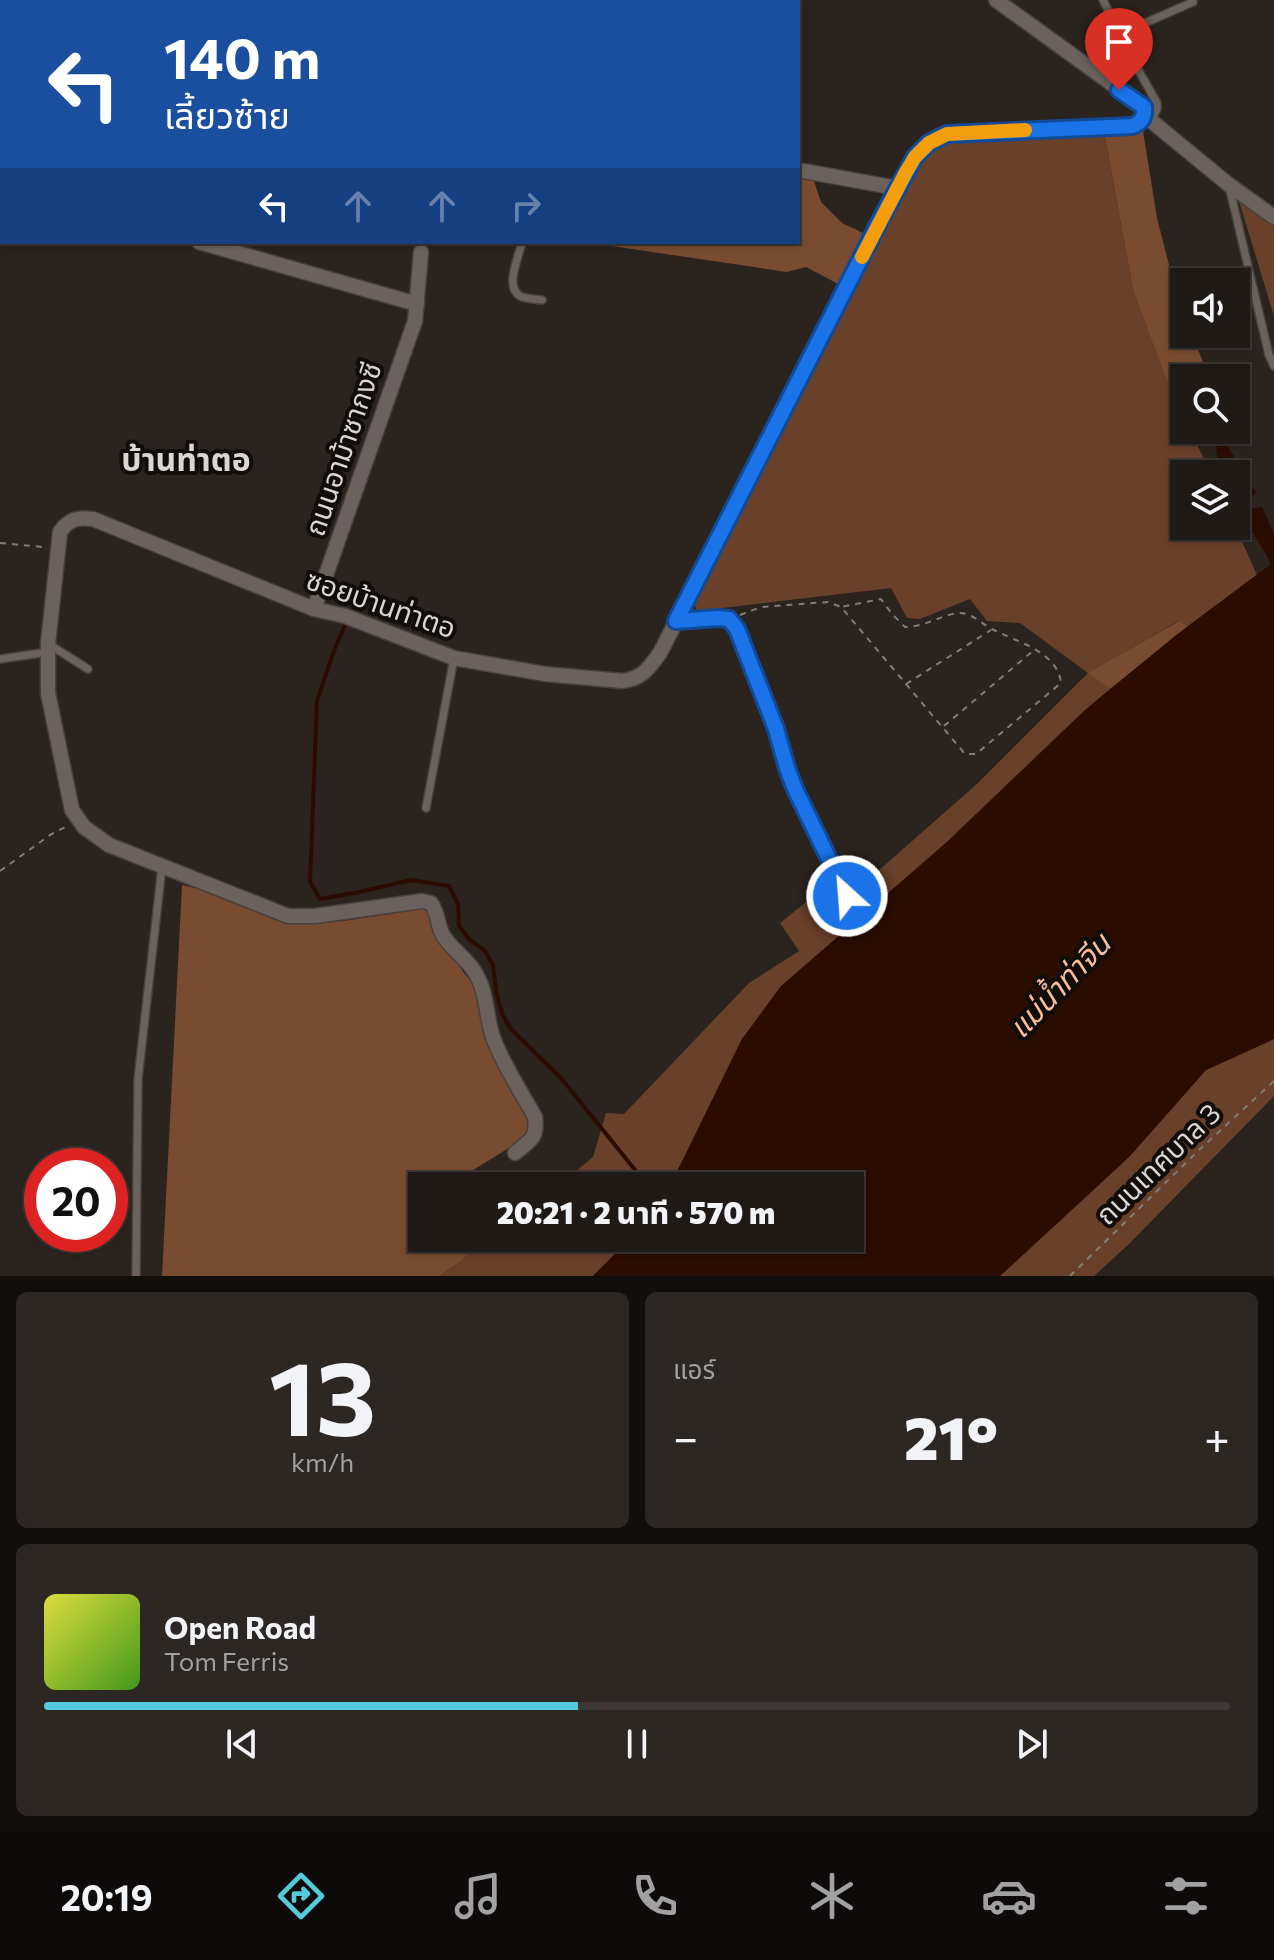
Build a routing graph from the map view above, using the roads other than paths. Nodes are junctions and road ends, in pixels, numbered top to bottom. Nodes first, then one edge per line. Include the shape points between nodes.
1 (996, 0) edge
2 (1103, 0) edge
3 (1193, 2) dead end
4 (1124, 42) junction
5 (1148, 118) junction
6 (800, 170) edge
7 (1228, 184) junction
8 (897, 188) junction
9 (1274, 217) edge
10 (206, 244) edge
11 (521, 244) edge
12 (421, 252) dead end
13 (542, 300) dead end
14 (417, 304) junction
15 (1274, 366) edge
16 (314, 609) junction
17 (676, 621) junction
18 (48, 648) junction
19 (454, 658) junction
20 (0, 659) edge
21 (88, 669) dead end
22 (426, 808) dead end
23 (162, 867) junction
24 (847, 896) dead end
25 (515, 1153) dead end
26 (136, 1276) edge

1 - 5 street via 1144,107
2 - 4 lane
3 - 4 lane via 1129,30
4 - 5 lane via 1157,103
5 - 7 street
5 - 8 street, ซอยบ้านท่าตอ via 1132,126 947,134 915,157
6 - 8 street
7 - 9 street
7 - 15 lane
8 - 17 street, ซอยบ้านท่าตอ
10 - 14 street
11 - 13 lane via 514,289 520,296
12 - 14 street, ถนนอาม้าซากงซี
14 - 16 street, ถนนอาม้าซากงซี
16 - 18 street, ซอยบ้านท่าตอ via 82,517 69,521 60,532
16 - 19 street, ซอยบ้านท่าตอ
17 - 19 street, ซอยบ้านท่าตอ via 660,653 634,680 545,674
17 - 24 lane via 729,619 737,629 795,789
18 - 20 lane
18 - 21 lane
18 - 23 street, ซอยบ้านท่าตอ via 48,693 72,810 84,827 109,845
19 - 22 lane
23 - 25 street via 288,916 431,903 444,937 479,978 494,1042 535,1117 536,1130
23 - 26 lane via 138,1079

